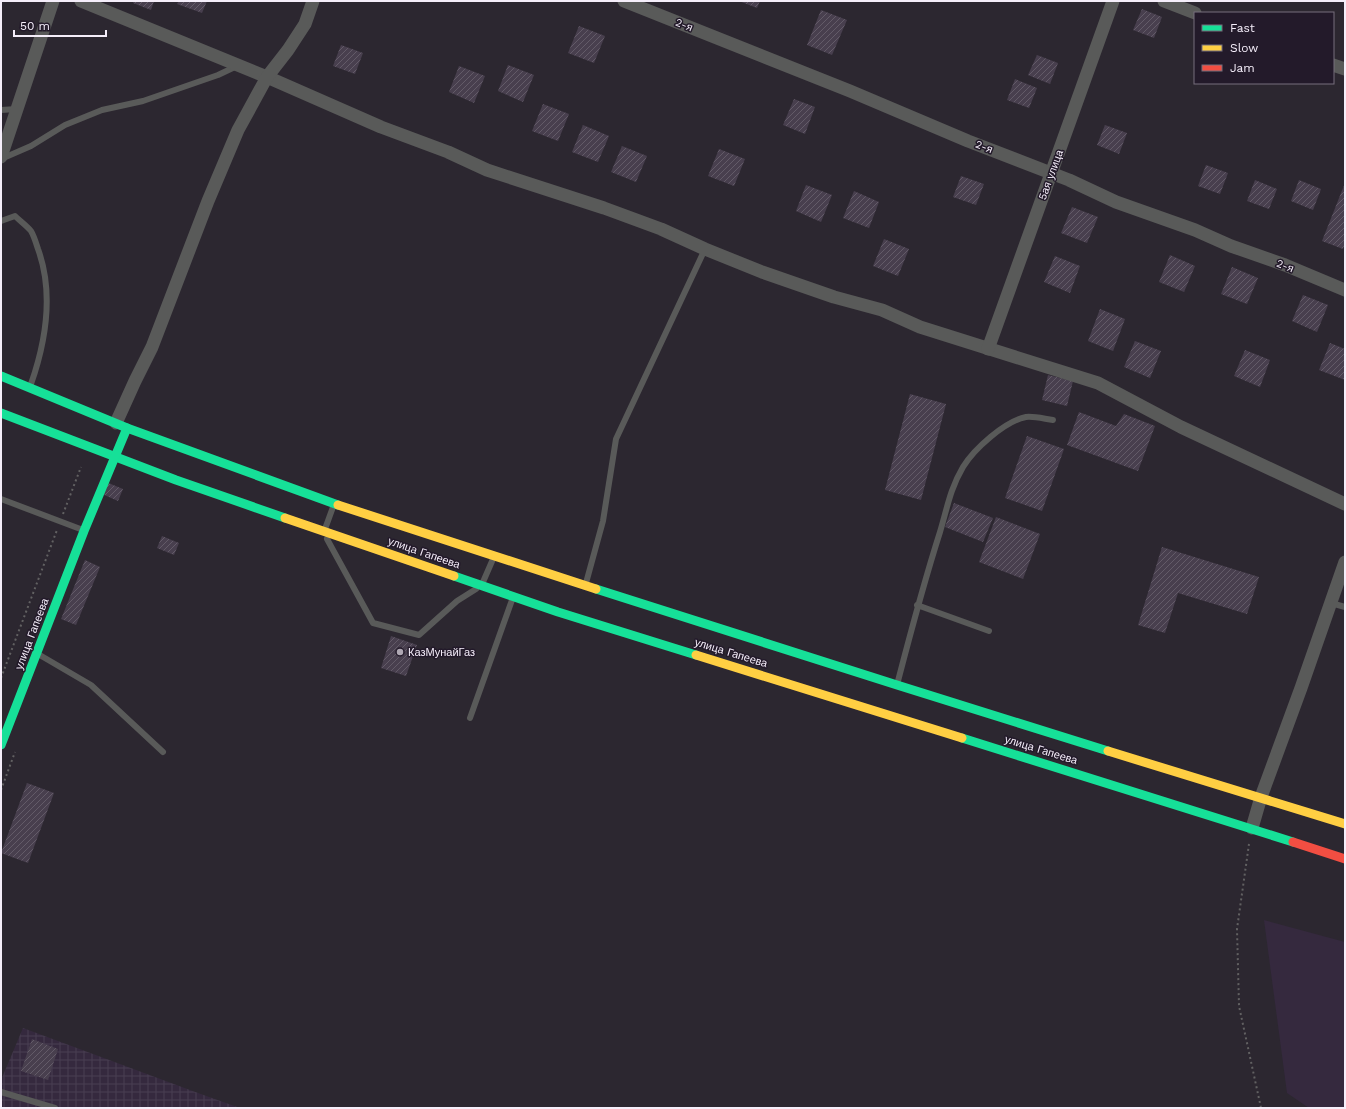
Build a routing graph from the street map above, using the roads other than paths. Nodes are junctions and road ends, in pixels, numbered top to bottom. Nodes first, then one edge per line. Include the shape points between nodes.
1 (53, 1) edge
2 (81, 1) edge
3 (313, 1) edge
4 (624, 1) edge
5 (1112, 1) edge
6 (1164, 1) edge
7 (1194, 12) edge
8 (1334, 65) edge
9 (239, 66) junction
10 (1345, 69) edge
11 (267, 77) junction
12 (17, 109) junction
13 (1, 110) edge
14 (1, 158) edge
15 (1051, 173) junction
16 (1, 221) edge
17 (705, 249) junction
18 (1345, 290) edge
19 (988, 349) junction
20 (1, 376) edge
21 (30, 388) junction
22 (1, 413) edge
23 (1053, 420) dead end
24 (121, 425) junction
25 (115, 457) junction
26 (1, 499) edge
27 (334, 504) junction
28 (1345, 504) edge
29 (84, 531) junction
30 (324, 533) junction
31 (494, 556) junction
32 (1345, 562) edge
33 (585, 585) junction
34 (482, 586) junction
35 (513, 596) junction
36 (1330, 603) junction
37 (917, 605) junction
38 (1345, 607) edge
39 (989, 631) dead end
40 (37, 654) junction
41 (897, 685) junction
42 (470, 718) dead end
43 (1, 745) edge
44 (163, 752) dead end
45 (1260, 798) junction
46 (1345, 824) edge
47 (1252, 828) junction
48 (1345, 859) edge
49 (1, 1092) edge
50 (55, 1108) edge

1 - 12 street
2 - 9 street
3 - 11 street via 305,24
4 - 15 street, 2-я
5 - 15 street, 5ая улица
6 - 7 street
8 - 10 street
9 - 11 street
9 - 14 lane via 143,101 102,110 65,125 31,146
11 - 17 street via 487,170 604,208
11 - 24 street via 238,130 208,201 152,347 135,381
12 - 13 lane
12 - 14 street
15 - 18 street, 2-я via 1116,202 1195,230
15 - 19 street, 5ая улица
16 - 21 lane via 15,216 32,232 45,270 47,308 40,359
17 - 19 street via 762,272 834,297 882,310 920,327
17 - 33 lane via 616,439 603,521
19 - 28 street via 1098,383 1181,427
20 - 21 main road, улица Гапеева
21 - 24 main road, улица Гапеева
22 - 25 main road, улица Гапеева
23 - 37 lane via 1026,417 1010,423 980,447 964,466 951,491
24 - 25 main road, улица Гапеева
24 - 27 main road, улица Гапеева
25 - 29 main road, улица Гапеева
25 - 30 main road, улица Гапеева
26 - 29 lane
27 - 30 lane
27 - 31 main road, улица Гапеева
29 - 40 main road, улица Гапеева
30 - 34 main road, улица Гапеева
30 - 34 lane via 373,623 419,635 457,601
31 - 33 main road, улица Гапеева
31 - 34 lane
32 - 36 street
33 - 41 main road, улица Гапеева
34 - 35 main road, улица Гапеева
35 - 42 lane
35 - 47 main road, улица Гапеева via 573,617
36 - 38 lane
36 - 45 street
37 - 39 lane
37 - 41 lane
40 - 43 main road, улица Гапеева
40 - 44 lane via 91,685
41 - 45 main road, улица Гапеева
45 - 46 main road, улица Гапеева
45 - 47 street
47 - 48 main road, улица Гапеева
49 - 50 lane

